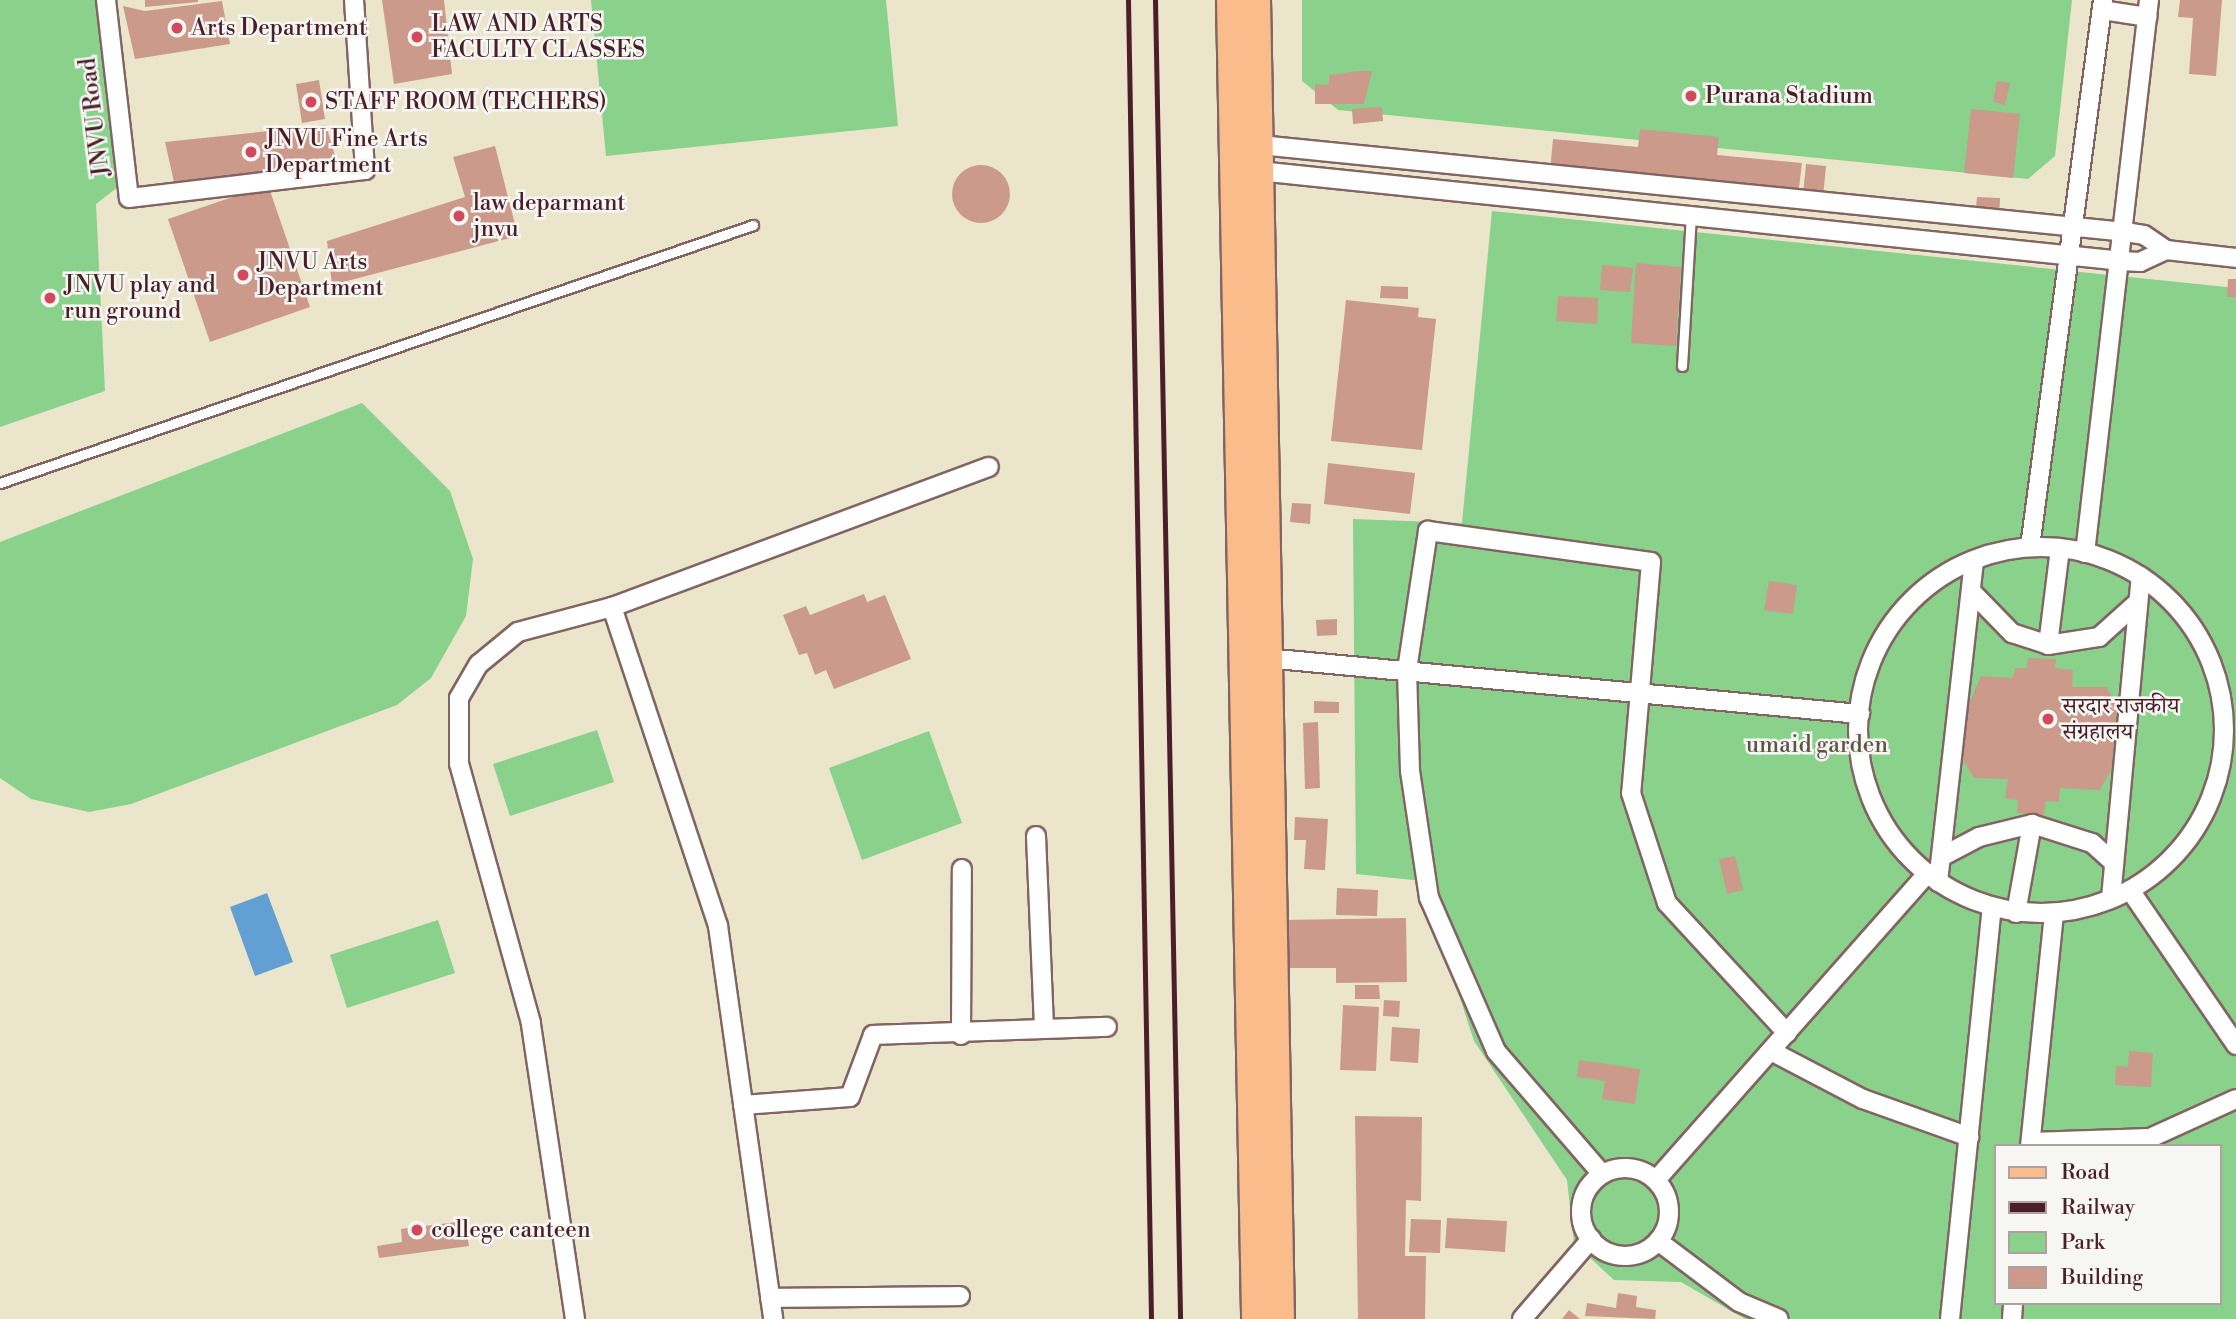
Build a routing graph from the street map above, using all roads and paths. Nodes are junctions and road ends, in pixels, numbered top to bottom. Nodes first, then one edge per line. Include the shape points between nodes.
1 (106, 0) edge
2 (354, 0) edge
3 (1231, 0) edge
4 (1256, 0) edge
5 (2102, 5) edge
6 (2148, 8) edge
7 (1245, 156) junction
8 (1691, 216) junction
9 (753, 225) dead end
10 (2077, 229) junction
11 (2125, 232) junction
12 (2166, 250) junction
13 (2070, 256) junction
14 (2236, 258) edge
15 (2122, 261) junction
16 (1682, 366) dead end
17 (989, 467) dead end
18 (0, 482) edge
19 (2030, 547) junction
20 (2060, 549) junction
21 (2085, 553) junction
22 (1974, 562) junction
23 (2141, 576) junction
24 (1971, 591) junction
25 (2138, 602) junction
26 (612, 607) junction
27 (2048, 645) junction
28 (1266, 658) junction
29 (1407, 670) junction
30 (1636, 693) junction
31 (1860, 715) junction
32 (2229, 758) edge
33 (2032, 824) junction
34 (1036, 836) dead end
35 (1941, 857) junction
36 (2114, 863) junction
37 (962, 869) dead end
38 (1933, 877) junction
39 (2130, 890) junction
40 (2111, 898) junction
41 (1992, 906) junction
42 (2016, 913) junction
43 (2054, 914) junction
44 (1107, 1027) dead end
45 (1044, 1028) junction
46 (1787, 1033) junction
47 (961, 1035) junction
48 (2236, 1045) edge
49 (1772, 1051) junction
50 (2236, 1099) edge
51 (743, 1105) junction
52 (1969, 1136) junction
53 (2031, 1144) edge
54 (1602, 1174) junction
55 (1656, 1180) junction
56 (1591, 1239) junction
57 (1658, 1241) junction
58 (960, 1296) dead end
59 (770, 1298) junction
60 (575, 1319) edge
61 (773, 1319) edge
62 (1256, 1319) edge
63 (1280, 1319) edge
64 (1522, 1319) edge
65 (1779, 1319) edge
66 (1950, 1319) edge

1 - 2 street, JNVU Road via 129,198 365,170
3 - 7 main road
4 - 7 main road
5 - 6 street
5 - 10 street
6 - 11 street
7 - 8 street
7 - 10 street
7 - 28 main road
7 - 62 main road
8 - 13 street
8 - 16 lane
9 - 18 lane
10 - 11 street
10 - 13 street
11 - 12 street
11 - 15 street
12 - 14 street
12 - 15 street via 2140,262
13 - 15 street
13 - 19 street
15 - 21 street
17 - 26 street
19 - 20 street
19 - 22 street
20 - 21 street
20 - 27 street
21 - 23 street
22 - 24 street
22 - 31 street via 1934,581 1899,614 1872,659
23 - 25 street
23 - 32 street via 2187,620 2207,652 2219,686
24 - 27 street via 2012,633
24 - 35 street
25 - 27 street via 2099,637
25 - 36 street
26 - 51 street via 718,926
26 - 60 street via 518,632 479,664 459,698 455,724 459,764 531,1023
28 - 29 street
28 - 63 main road
29 - 30 street
29 - 30 street via 1427,531 1651,562
29 - 54 street via 1410,771 1429,898 1496,1051
30 - 31 street
30 - 46 street via 1631,793 1667,903
31 - 38 street via 1863,775 1874,808 1897,845
32 - 39 street via 2207,807 2166,864
33 - 35 street via 1979,837
33 - 36 street via 2092,843
33 - 42 street
34 - 45 street
35 - 38 street
36 - 40 street
37 - 47 street
38 - 41 street
38 - 46 street
39 - 40 street
39 - 48 street
40 - 43 street
41 - 42 street
41 - 52 street
42 - 43 street
43 - 53 street
44 - 45 street
45 - 47 street
46 - 49 street
47 - 51 street via 873,1035 850,1097
49 - 52 street via 1863,1099
49 - 55 street
50 - 53 street via 2150,1138
51 - 59 street
52 - 66 street
54 - 55 street via 1631,1168
54 - 56 street via 1583,1199
55 - 57 street via 1669,1208
56 - 57 street via 1622,1255
56 - 64 street
57 - 65 street via 1739,1302
58 - 59 street
59 - 61 street

